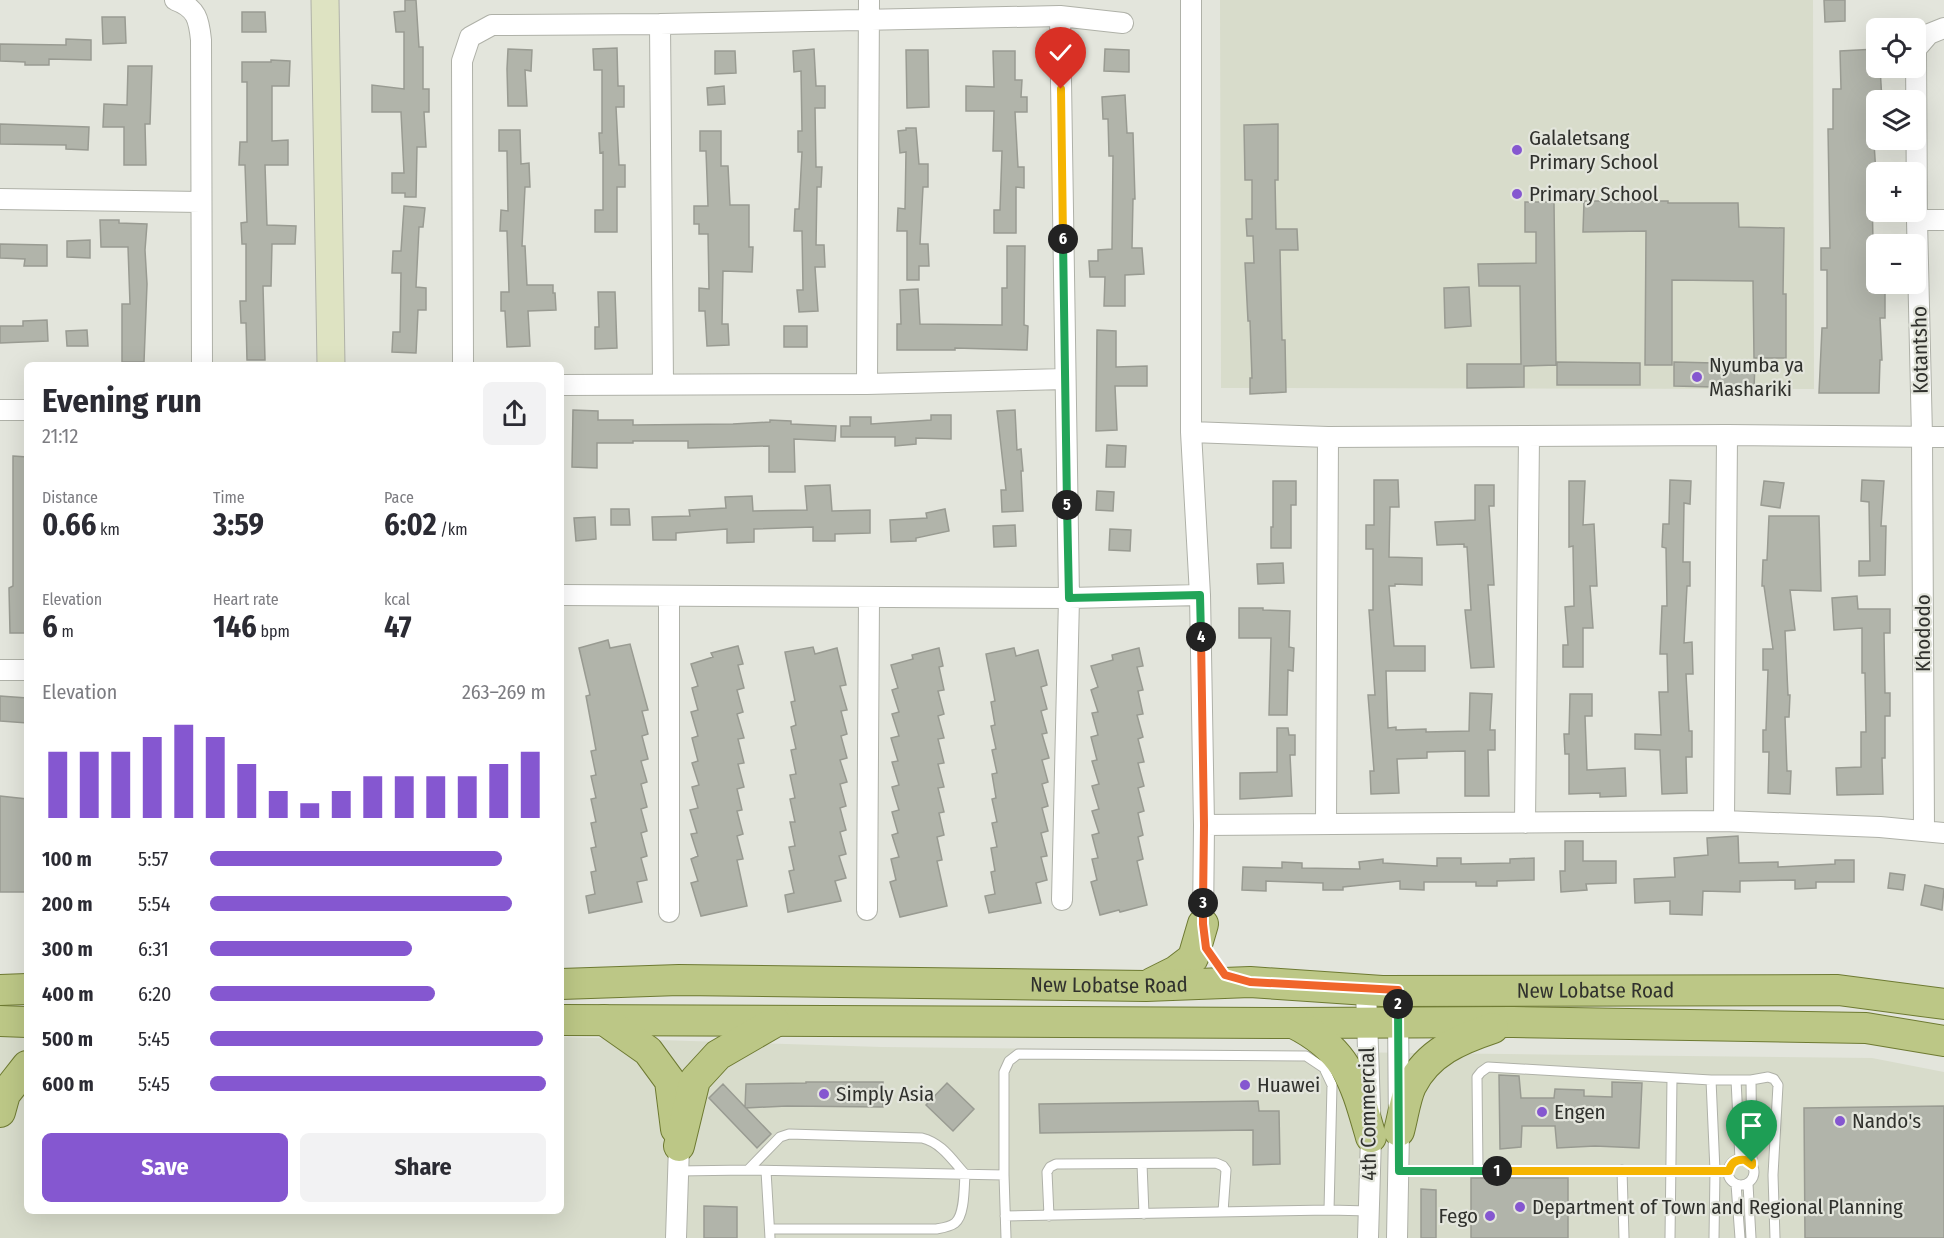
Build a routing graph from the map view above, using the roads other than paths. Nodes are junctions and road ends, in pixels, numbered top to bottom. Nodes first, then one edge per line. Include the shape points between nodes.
1 (175, 0) edge
2 (325, 0) edge
3 (1191, 0) edge
4 (869, 10) edge
5 (1060, 16) junction
6 (1123, 23) dead end
7 (660, 24) junction
8 (1944, 28) edge
9 (1917, 162) edge
10 (0, 199) edge
11 (201, 202) junction
12 (1926, 220) edge
13 (1944, 220) edge
14 (1917, 222) edge
15 (202, 362) edge
16 (331, 362) edge
17 (463, 362) edge
18 (1065, 379) junction
19 (663, 384) junction
20 (867, 384) junction
21 (564, 385) edge
22 (0, 410) edge
23 (24, 410) edge
24 (1191, 432) junction
25 (1726, 435) junction
26 (1529, 436) junction
27 (1922, 436) junction
28 (1328, 437) junction
29 (1944, 437) edge
30 (564, 595) edge
31 (1200, 595) junction
32 (669, 596) junction
33 (869, 598) junction
34 (1069, 598) junction
35 (0, 670) edge
36 (24, 670) edge
37 (1724, 821) junction
38 (1525, 822) junction
39 (1326, 824) junction
40 (1204, 825) junction
41 (1924, 831) junction
42 (1944, 833) edge
43 (1062, 900) dead end
44 (867, 910) dead end
45 (669, 912) dead end
46 (1203, 924) junction
47 (1250, 982) junction
48 (564, 984) edge
49 (1146, 986) junction
50 (24, 989) edge
51 (0, 990) edge
52 (1366, 990) junction
53 (1398, 990) junction
54 (1944, 1004) edge
55 (564, 1020) edge
56 (604, 1020) junction
57 (777, 1020) junction
58 (0, 1021) edge
59 (1399, 1021) junction
60 (24, 1022) edge
61 (1366, 1022) junction
62 (1513, 1022) junction
63 (1293, 1023) junction
64 (1944, 1041) edge
65 (24, 1070) edge
66 (1672, 1078) junction
67 (1711, 1080) junction
68 (1736, 1080) junction
69 (1751, 1080) junction
70 (0, 1112) edge
71 (1385, 1134) junction
72 (678, 1159) junction
73 (1740, 1160) junction
74 (1142, 1164) junction
75 (1753, 1169) junction
76 (748, 1170) junction
77 (1622, 1170) junction
78 (766, 1171) junction
79 (1399, 1171) junction
80 (1478, 1171) junction
81 (1671, 1171) junction
82 (1715, 1171) junction
83 (1729, 1171) junction
84 (965, 1174) junction
85 (1773, 1174) junction
86 (1004, 1175) junction
87 (1736, 1184) junction
88 (1748, 1184) junction
89 (1329, 1210) junction
90 (1369, 1211) junction
91 (1223, 1212) junction
92 (1144, 1214) junction
93 (1005, 1216) junction
94 (1049, 1216) junction
95 (770, 1233) edge
96 (676, 1238) edge
97 (1006, 1238) edge
98 (1368, 1238) edge
99 (1397, 1238) edge
100 (1624, 1238) edge
101 (1670, 1238) edge
102 (1714, 1238) edge
103 (1740, 1238) edge
104 (1751, 1238) edge
105 (1774, 1238) edge

1 - 11 street via 193,10 199,22
2 - 16 street
3 - 24 street
4 - 5 street
4 - 7 street
4 - 20 street
5 - 6 street
5 - 18 street
7 - 17 street via 492,25 470,37 462,61
7 - 19 street
8 - 9 street, Kotantsho via 1929,34 1916,49
10 - 11 street
11 - 15 street
12 - 13 street
14 - 27 street, Kotantsho
18 - 20 street
18 - 34 street
19 - 20 street
19 - 21 street
22 - 23 street
24 - 28 street
24 - 31 street
25 - 26 street
25 - 27 street
25 - 37 street
26 - 28 street
26 - 38 street
27 - 29 street
27 - 41 street, Khododo
28 - 39 street
30 - 32 street
31 - 34 street
31 - 40 street
32 - 33 street
32 - 45 street
33 - 34 street
33 - 44 street
34 - 43 street
35 - 36 street
37 - 38 street
37 - 41 street
38 - 39 street
39 - 40 street
40 - 46 street
41 - 42 street
46 - 47 main road via 1206,948 1225,975
46 - 49 main road via 1193,958
47 - 49 main road, New Lobatse Road
47 - 52 main road, New Lobatse Road
48 - 49 main road, New Lobatse Road via 678,980
50 - 51 main road
52 - 53 main road, New Lobatse Road
52 - 61 street, 4th Commercial
53 - 54 main road, New Lobatse Road via 1838,990
53 - 59 street, 4th Commercial
55 - 56 main road, New Lobatse Road
56 - 57 main road, New Lobatse Road
56 - 72 main road via 648,1051 670,1081
57 - 63 main road, New Lobatse Road
57 - 72 main road via 718,1055 695,1080
58 - 60 main road
59 - 61 main road, New Lobatse Road
59 - 62 main road, New Lobatse Road
59 - 71 street, 4th Commercial
61 - 63 main road, New Lobatse Road
61 - 71 street, 4th Commercial
62 - 64 main road, New Lobatse Road via 1866,1028
62 - 71 main road via 1451,1044 1423,1066
63 - 71 main road via 1329,1046 1345,1065
65 - 70 main road via 5,1094
66 - 67 lane
66 - 80 lane via 1488,1067 1478,1077
66 - 81 lane
67 - 68 lane
67 - 82 lane
68 - 69 lane
68 - 73 lane
69 - 75 lane
69 - 85 lane via 1768,1077 1778,1084
71 - 79 street, 4th Commercial
71 - 90 street, 4th Commercial
72 - 76 lane
72 - 96 street
73 - 75 lane
73 - 83 lane via 1732,1163
74 - 91 lane via 1223,1166
74 - 92 lane
74 - 94 lane via 1050,1167
75 - 85 lane
75 - 88 lane
76 - 78 lane
76 - 84 lane via 780,1137 789,1134 932,1140
77 - 80 lane
77 - 81 lane
77 - 100 lane
78 - 84 lane
78 - 95 lane
79 - 80 lane
79 - 99 street, 4th Commercial
81 - 82 lane
81 - 101 lane
82 - 83 lane
82 - 102 lane
83 - 87 lane
84 - 86 lane
84 - 95 lane via 962,1215 946,1227
85 - 105 lane
86 - 89 lane via 1004,1072 1008,1061 1018,1054 1306,1056 1324,1068 1332,1085
86 - 93 lane
87 - 88 lane
87 - 103 lane
88 - 104 lane
89 - 90 lane
89 - 91 lane
90 - 98 street, 4th Commercial
91 - 92 lane
92 - 94 lane
93 - 94 lane
93 - 97 lane

